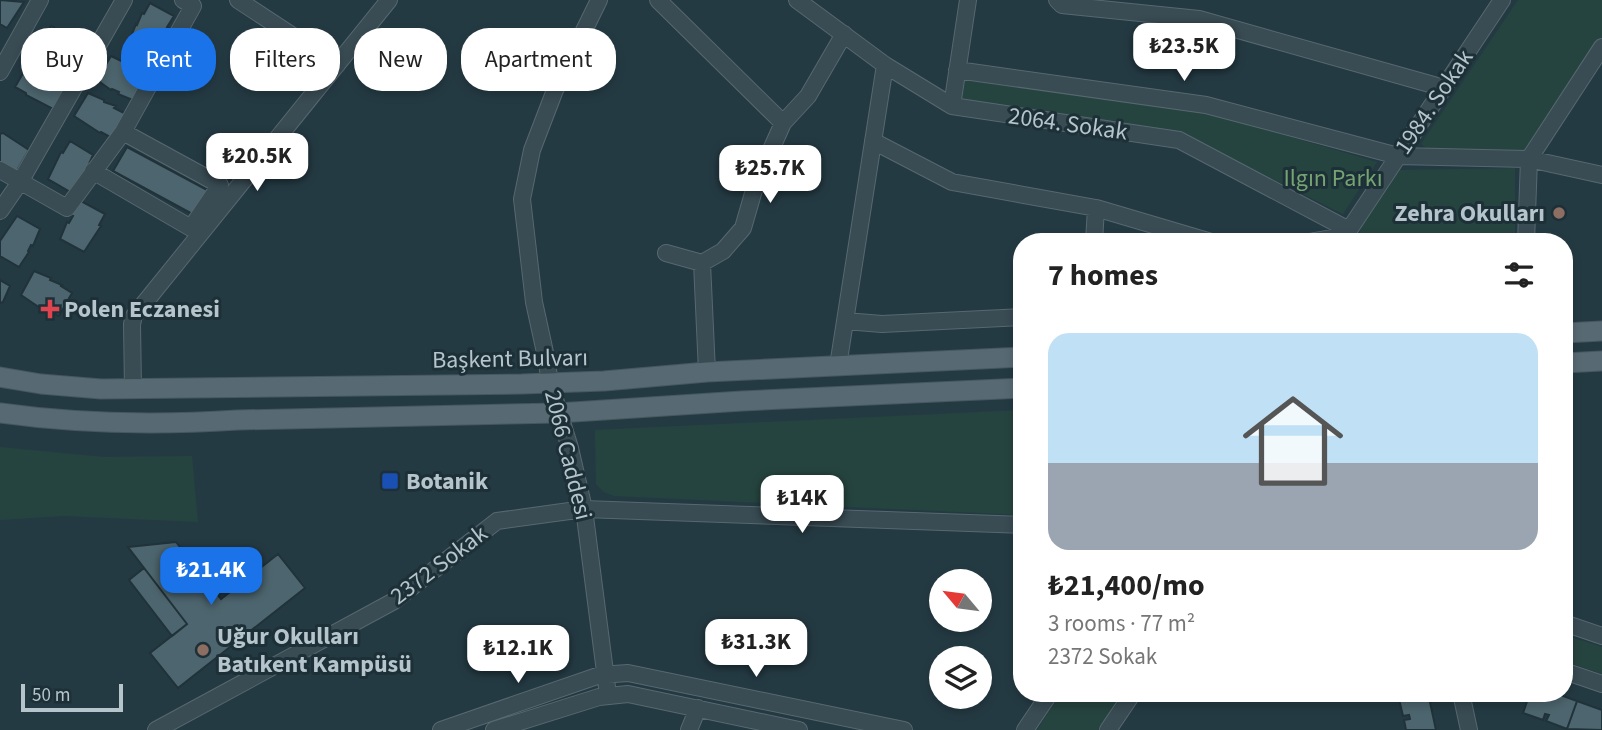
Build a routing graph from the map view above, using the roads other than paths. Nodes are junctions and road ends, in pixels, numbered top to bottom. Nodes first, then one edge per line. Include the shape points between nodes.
1 (40, 0) edge
2 (124, 0) edge
3 (183, 0) edge
4 (238, 0) edge
5 (389, 0) edge
6 (599, 0) edge
7 (658, 0) edge
8 (797, 0) edge
9 (968, 0) edge
10 (1057, 0) edge
11 (1502, 0) edge
12 (281, 28) edge
13 (844, 34) junction
14 (1602, 47) edge
15 (340, 61) edge
16 (885, 65) junction
17 (957, 70) junction
18 (0, 72) edge
19 (1444, 88) junction
20 (316, 91) edge
21 (952, 106) junction
22 (783, 123) junction
23 (123, 132) junction
24 (873, 141) junction
25 (1398, 156) junction
26 (1529, 159) junction
27 (0, 170) edge
28 (93, 171) junction
29 (1602, 175) edge
30 (20, 182) junction
31 (1096, 208) junction
32 (0, 211) edge
33 (1095, 233) edge
34 (1181, 233) edge
35 (1344, 233) edge
36 (1351, 233) edge
37 (1526, 233) edge
38 (666, 253) dead end
39 (702, 263) junction
40 (1013, 317) edge
41 (845, 321) junction
42 (1602, 331) edge
43 (1573, 333) edge
44 (1013, 357) edge
45 (1602, 361) edge
46 (1573, 363) edge
47 (838, 366) junction
48 (707, 372) junction
49 (0, 377) edge
50 (550, 383) junction
51 (1013, 388) edge
52 (132, 389) junction
53 (0, 413) edge
54 (558, 413) junction
55 (584, 509) junction
56 (1013, 525) edge
57 (1573, 626) edge
58 (1602, 636) edge
59 (605, 674) junction
60 (1573, 674) edge
61 (1602, 684) edge
62 (608, 695) junction
63 (1044, 702) edge
64 (1127, 702) edge
65 (1463, 702) edge
66 (698, 708) junction
67 (527, 725) edge
68 (156, 730) edge
69 (441, 730) edge
70 (494, 730) edge
71 (689, 730) edge
72 (799, 730) edge
73 (904, 730) edge
74 (1025, 730) edge
75 (1108, 730) edge
76 (1469, 730) edge

1 - 18 street
2 - 30 street
3 - 23 street via 193,6
4 - 12 street
5 - 15 street
6 - 50 street, 2066 Caddesi via 555,90 532,150 522,199 534,302
7 - 22 street
8 - 13 street, 2064. Sokak
9 - 17 street
10 - 19 street via 1062,5 1199,19
11 - 19 street, 1984. Sokak
13 - 16 street, 2064. Sokak
13 - 22 street via 808,96
14 - 26 street
16 - 21 street, 2064. Sokak
16 - 24 street
17 - 21 street
17 - 25 street via 1206,105
19 - 25 street, 1984. Sokak
20 - 52 street via 134,316
21 - 35 street, 2064. Sokak via 1179,141
22 - 39 street via 756,183 743,229 723,251
23 - 28 street
23 - 28 street via 220,184 191,228
24 - 31 street via 952,182
24 - 41 street
25 - 26 street
25 - 36 street, 1984. Sokak
26 - 29 street
26 - 37 street
27 - 30 street
28 - 30 street via 67,208
30 - 32 street
31 - 33 street
31 - 34 street
38 - 39 street
39 - 48 street
40 - 41 street via 882,324
41 - 47 street
42 - 43 main road
44 - 47 main road, Başkent Bulvarı
45 - 46 main road
47 - 48 main road, Başkent Bulvarı
48 - 50 main road, Başkent Bulvarı
49 - 52 main road, Başkent Bulvarı
50 - 52 main road, Başkent Bulvarı
50 - 54 street, 2066 Caddesi
51 - 54 main road
53 - 54 main road via 172,423
54 - 55 street, 2066 Caddesi
55 - 56 street, 2372 Sokak
55 - 59 street, 2066 Caddesi
55 - 68 street, 2372 Sokak via 497,522 394,601
57 - 58 street
59 - 62 street, 2066 Caddesi
59 - 69 street
59 - 73 street via 646,675
60 - 61 street
62 - 66 street via 640,695
62 - 67 street
63 - 74 street
64 - 75 street
65 - 76 street
66 - 71 street
66 - 72 street
67 - 70 street

